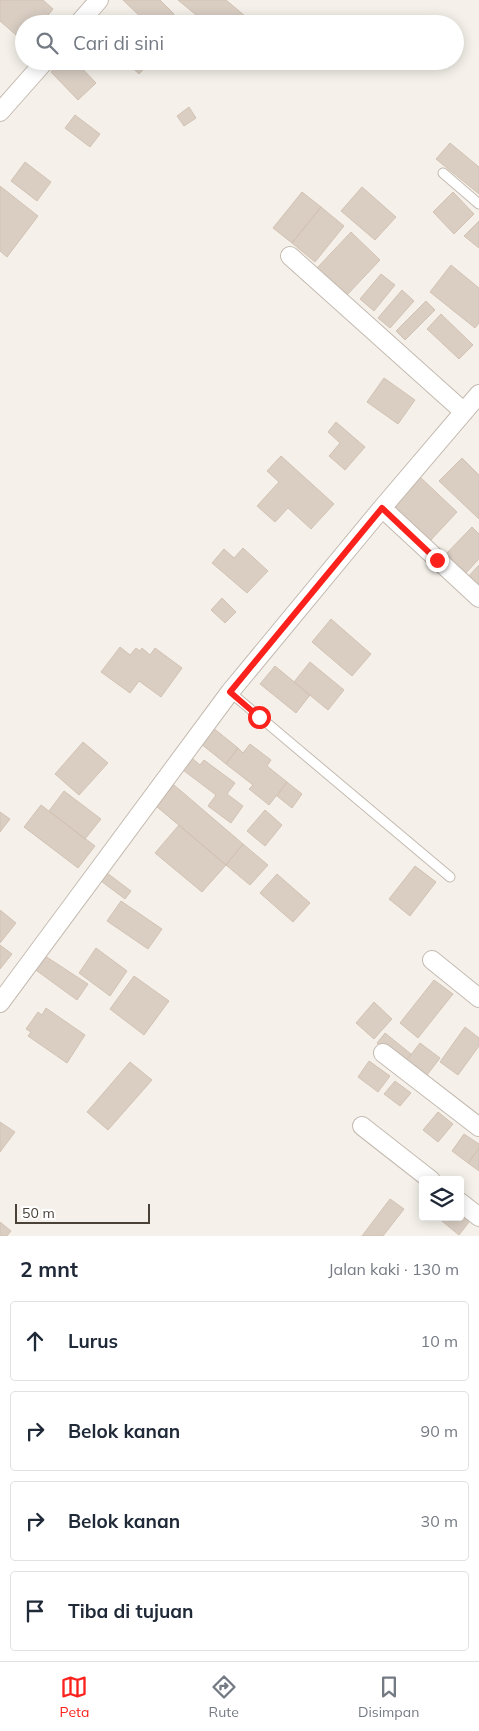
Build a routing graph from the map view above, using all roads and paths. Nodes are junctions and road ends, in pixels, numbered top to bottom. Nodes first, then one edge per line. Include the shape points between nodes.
1 (99, 0) edge
2 (86, 15) edge
3 (37, 70) edge
4 (0, 112) edge
5 (443, 174) dead end
6 (479, 204) edge
7 (290, 256) dead end
8 (479, 394) edge
9 (464, 412) junction
10 (382, 508) junction
11 (479, 598) edge
12 (230, 692) junction
13 (450, 877) dead end
14 (432, 960) dead end
15 (479, 998) edge
16 (0, 1003) edge
17 (383, 1053) dead end
18 (362, 1126) dead end
19 (479, 1127) edge
20 (426, 1176) edge
21 (464, 1205) edge
22 (479, 1217) edge

1 - 2 street
3 - 4 street
5 - 6 lane
7 - 9 street
8 - 9 street
9 - 10 street
10 - 11 street
10 - 12 street
12 - 13 lane
12 - 16 street
14 - 15 street
17 - 19 street
18 - 20 street
21 - 22 street

